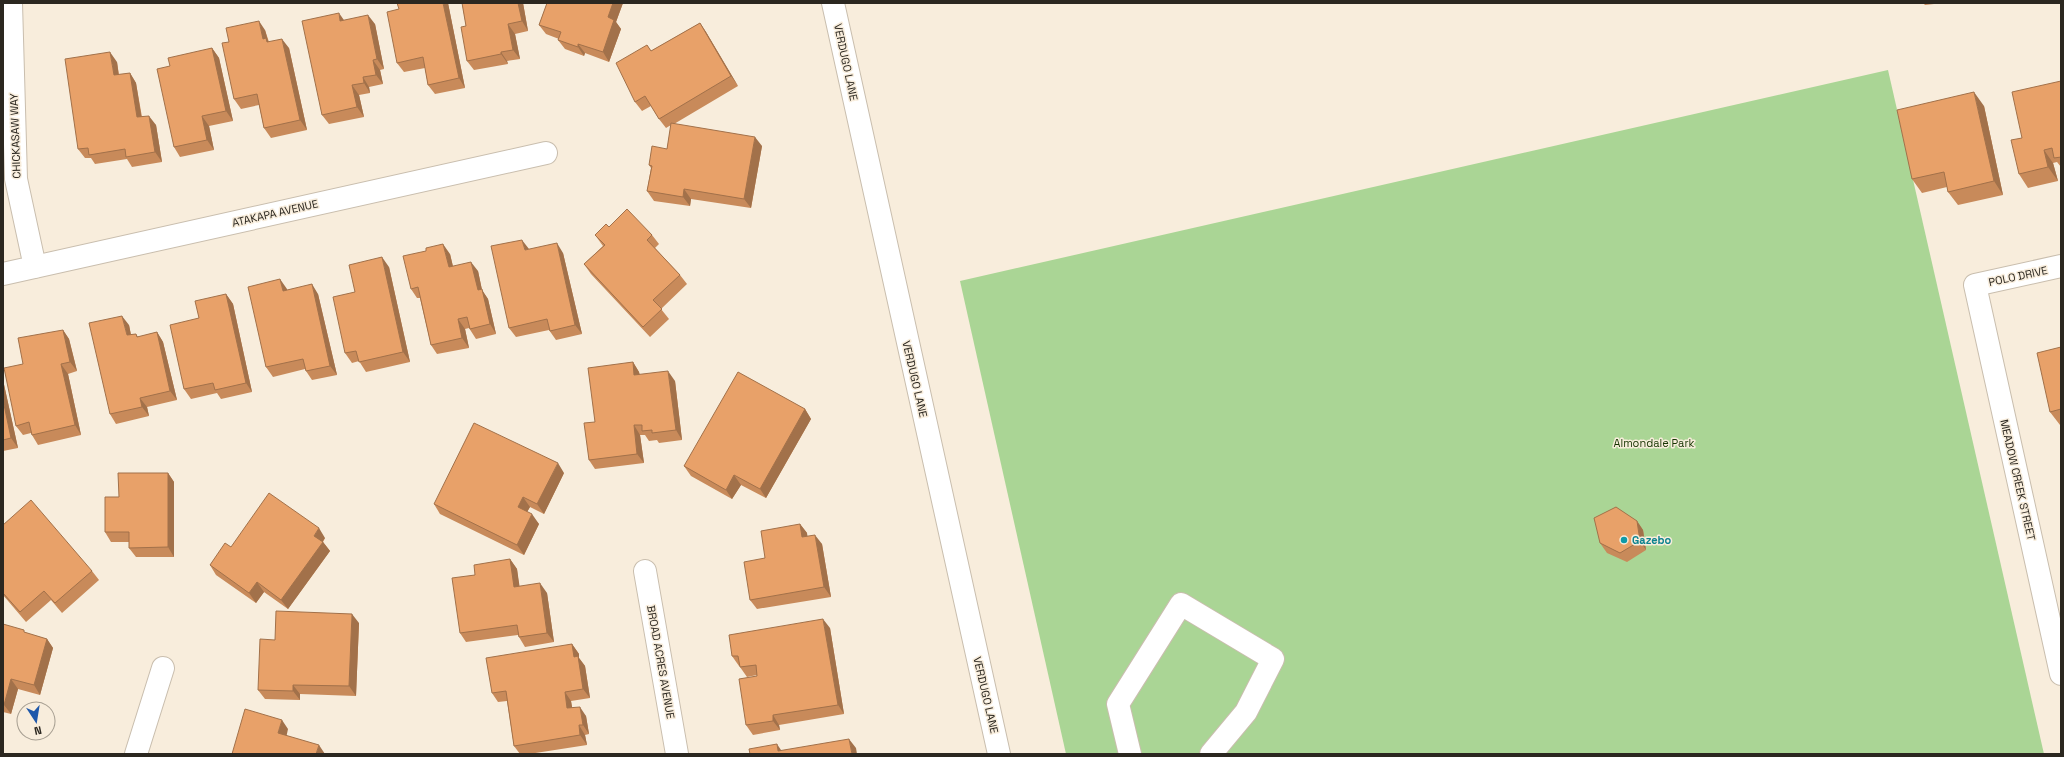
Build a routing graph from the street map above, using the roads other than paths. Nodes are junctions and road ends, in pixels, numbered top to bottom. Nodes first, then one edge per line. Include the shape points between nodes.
1 (11, 3) edge
2 (833, 3) edge
3 (546, 153) dead end
4 (2061, 266) edge
5 (36, 267) junction
6 (3, 274) edge
7 (1975, 285) joint
8 (645, 571) dead end
9 (164, 668) dead end
10 (2061, 674) edge
11 (136, 754) edge
12 (677, 754) edge
13 (999, 754) edge
14 (1130, 754) edge
15 (1211, 754) edge

1 - 5 street, CHICKASAW WAY via 16,179
2 - 13 street, VERDUGO LANE
3 - 5 street, ATAKAPA AVENUE
4 - 7 street, POLO DRIVE
5 - 6 street, ATAKAPA AVENUE
7 - 10 street, MEADOW CREEK STREET
8 - 12 street, BROAD ACRES AVENUE
9 - 11 street
14 - 15 street via 1118,704 1181,604 1273,659 1246,712

